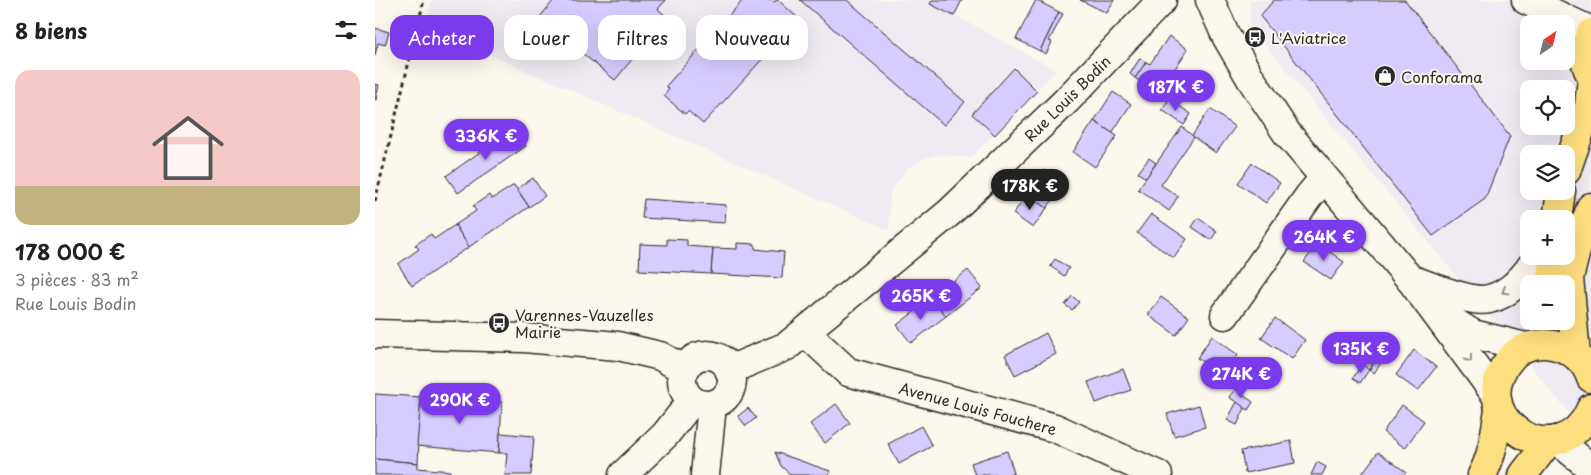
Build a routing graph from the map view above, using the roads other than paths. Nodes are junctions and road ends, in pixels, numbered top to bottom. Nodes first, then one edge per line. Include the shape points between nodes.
1 (1161, 0) edge
2 (1210, 0) edge
3 (1526, 0) edge
4 (1591, 32) edge
5 (1591, 76) edge
6 (1591, 88) edge
7 (1575, 146) edge
8 (1324, 178) junction
9 (1591, 207) edge
10 (1532, 265) edge
11 (1410, 279) junction
12 (1430, 305) junction
13 (1225, 315) dead end
14 (1536, 330) edge
15 (805, 332) junction
16 (375, 334) edge
17 (1528, 347) junction
18 (1587, 367) edge
19 (685, 370) junction
20 (729, 370) junction
21 (702, 403) junction
22 (1498, 403) junction
23 (1591, 408) edge
24 (665, 435) junction
25 (1553, 440) junction
26 (706, 463) edge
27 (1591, 468) edge
28 (623, 475) edge
29 (1158, 475) edge
30 (1482, 475) edge
31 (1523, 475) edge

1 - 15 street, Rue Louis Bodin via 1066,100 949,213
2 - 8 street via 1251,79 1286,132
3 - 4 street
4 - 5 main road via 1584,55
6 - 7 main road via 1589,106
8 - 11 street
8 - 13 street
9 - 18 main road via 1569,278
10 -> 11 street via 1508,290 1488,299 1462,297
11 - 12 street
12 - 17 street via 1473,334
12 -> 22 street
14 - 17 main road
15 - 20 street, Rue Louis Bodin via 787,346
15 - 29 street, Avenue Louis Fouchere via 847,372 1055,428
16 - 19 street via 524,338 618,346 660,356
17 - 18 main road via 1546,344 1562,347
17 - 22 main road via 1513,355 1504,366 1498,380
19 - 20 street via 695,358 703,356 719,358
19 - 21 street via 684,390
20 - 21 street via 732,377 725,398
21 - 24 street
21 - 26 street
22 - 25 main road via 1507,423 1519,434 1533,440
22 - 30 main road via 1492,447
23 - 25 main road via 1584,422 1572,433
24 - 26 street
24 - 28 street
25 - 27 street
25 - 31 main road

